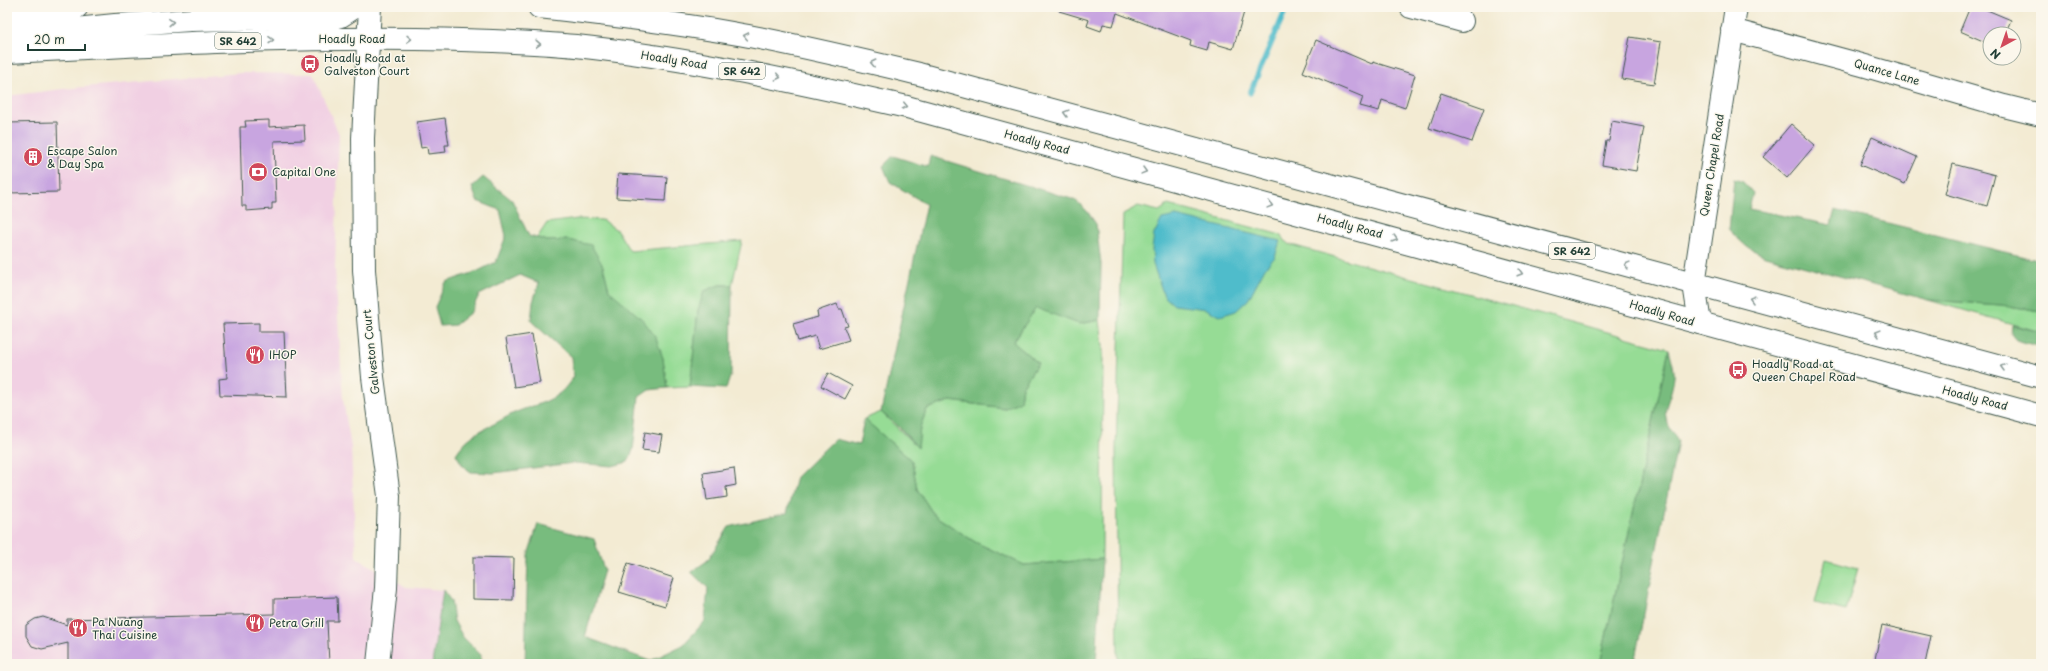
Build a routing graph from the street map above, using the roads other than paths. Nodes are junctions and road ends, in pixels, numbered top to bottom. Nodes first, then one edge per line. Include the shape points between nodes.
1 (77, 7) edge
2 (355, 7) edge
3 (370, 7) edge
4 (538, 7) edge
5 (1411, 7) edge
6 (1736, 7) edge
7 (7, 14) edge
8 (1462, 21) dead end
9 (1732, 30) junction
10 (7, 36) edge
11 (370, 39) junction
12 (7, 52) edge
13 (2041, 115) edge
14 (1694, 284) junction
15 (1700, 323) junction
16 (2041, 377) edge
17 (2041, 416) edge
18 (378, 664) edge

1 - 7 main road
10 -> 2 main road via 191,20 330,19 341,16
3 - 11 main road, Galveston Court
14 -> 4 main road, SR 642 via 1112,125 874,63 732,33 622,16
5 - 8 main road
6 - 9 main road, Queen Chapel Road
9 - 13 main road, Quance Lane
9 - 14 main road, Queen Chapel Road
12 -> 11 main road, Hoadly Road / SR 642 via 202,42
11 -> 15 main road, Hoadly Road / SR 642 via 483,40 575,46 776,77 915,109
11 - 18 main road, Galveston Court via 363,138 364,270 373,377 389,496 386,588
14 - 15 main road, Queen Chapel Road
16 -> 14 main road, SR 642
15 - 17 main road, Hoadly Road / SR 642

